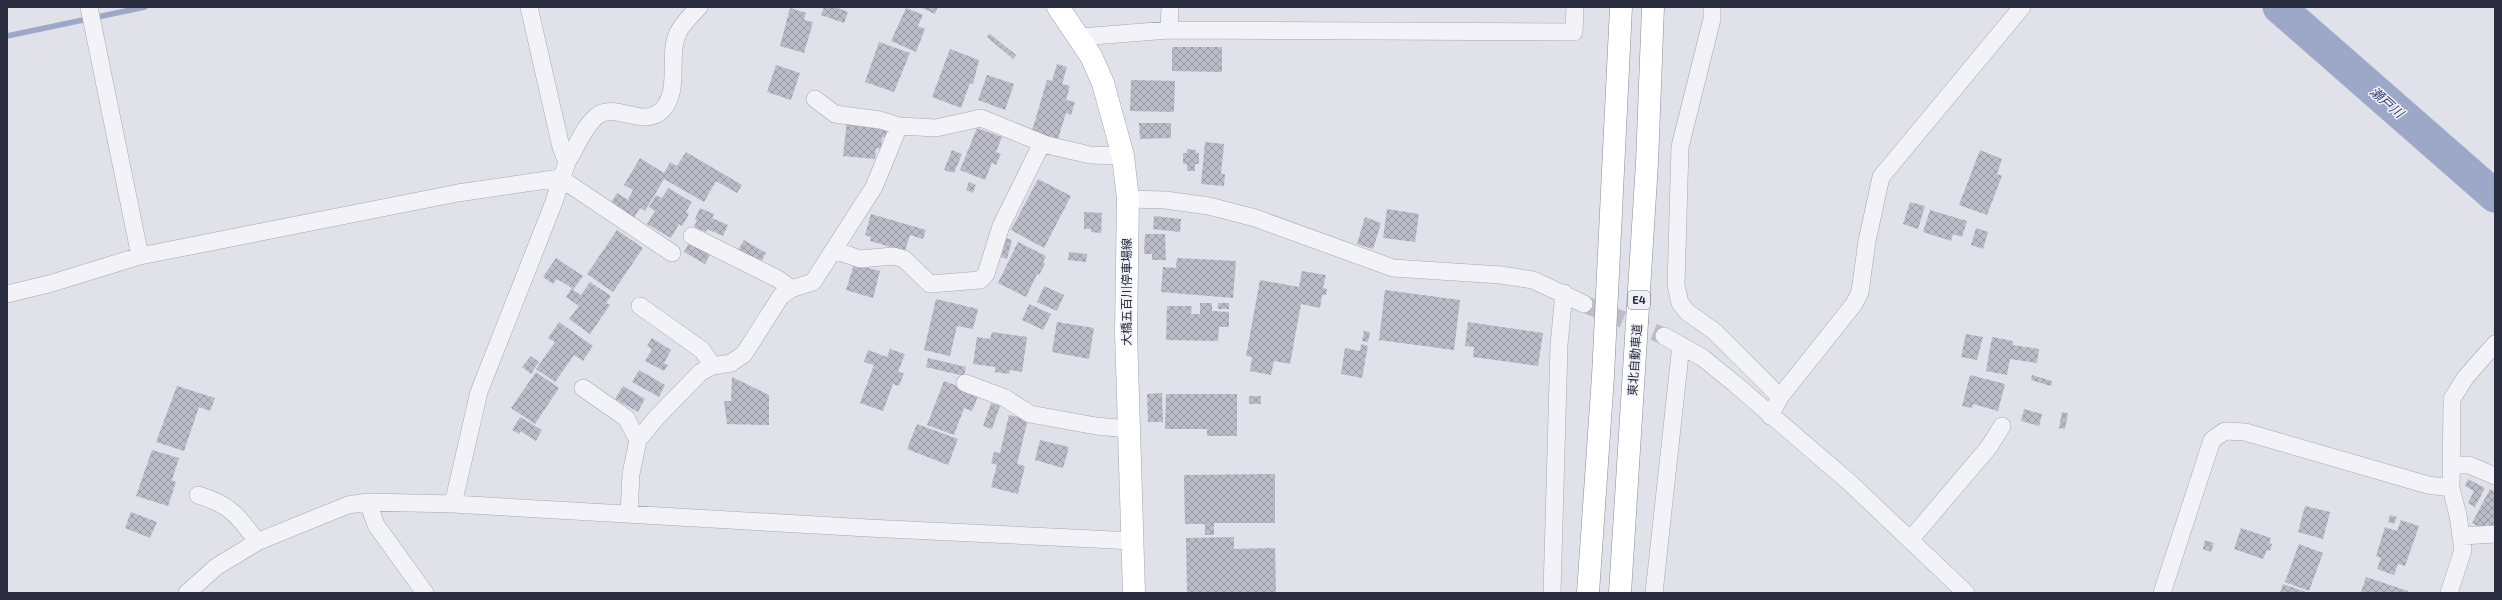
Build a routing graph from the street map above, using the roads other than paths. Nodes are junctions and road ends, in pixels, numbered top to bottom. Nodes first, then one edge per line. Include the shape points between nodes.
1 (89, 7) edge
2 (529, 7) edge
3 (699, 7) edge
4 (1058, 7) edge
5 (1170, 7) edge
6 (1575, 7) edge
7 (1621, 7) edge
8 (1653, 7) edge
9 (1712, 7) edge
10 (2022, 7) edge
11 (1169, 30) junction
12 (1080, 36) junction
13 (815, 99) dead end
14 (899, 126) junction
15 (1042, 143) junction
16 (1123, 156) junction
17 (567, 162) junction
18 (560, 178) junction
19 (1128, 199) junction
20 (692, 236) dead end
21 (834, 250) junction
22 (672, 253) dead end
23 (140, 256) junction
24 (791, 289) junction
25 (1564, 293) junction
26 (7, 294) edge
27 (1584, 304) tunnel mouth
28 (640, 306) dead end
29 (1664, 336) tunnel mouth
30 (2495, 344) edge
31 (1681, 345) junction
32 (713, 366) junction
33 (965, 383) dead end
34 (584, 388) dead end
35 (1780, 398) junction
36 (1770, 416) junction
37 (2002, 426) dead end
38 (1129, 429) junction
39 (638, 440) junction
40 (2452, 465) junction
41 (2495, 476) edge
42 (2451, 488) junction
43 (198, 495) dead end
44 (368, 502) junction
45 (452, 504) junction
46 (629, 514) junction
47 (2495, 534) edge
48 (2462, 536) junction
49 (1910, 540) junction
50 (1134, 541) junction
51 (257, 542) junction
52 (187, 593) edge
53 (425, 593) edge
54 (1134, 593) edge
55 (1552, 593) edge
56 (1588, 593) edge
57 (1620, 593) edge
58 (1654, 593) edge
59 (1966, 593) edge
60 (2162, 593) edge
61 (2449, 593) edge

1 - 23 street
2 - 17 street via 561,147
3 - 17 street via 677,34 672,88 663,109 654,116 640,117 602,113 592,121
4 - 12 main road, 大橋五百川停車場線
5 - 11 street
6 - 11 street via 1574,32
7 - 56 main road via 1603,376
8 - 57 main road, 東北自動車道 / E4 via 1648,164
9 - 35 street via 1712,19 1680,147 1676,285 1680,304 1687,312 1714,331
10 - 35 street via 1881,177 1867,241 1860,292 1854,304
11 - 12 street
12 - 16 main road, 大橋五百川停車場線 via 1103,83
13 - 14 street via 835,114 880,120
14 - 15 street via 936,128 982,118
14 - 21 street via 874,188
15 - 16 street via 1090,155
15 - 21 street via 1001,226 986,274 980,280 930,284 904,259 893,256 860,259
16 - 19 main road, 大橋五百川停車場線
17 - 18 street
18 - 22 street
18 - 23 street via 458,193
18 - 45 street via 554,202 479,392
19 - 25 street via 1165,200 1209,206 1255,218 1393,268 1501,275 1533,280
19 - 38 main road, 大橋五百川停車場線 via 1126,332
20 - 24 street via 778,279
21 - 24 street via 813,282
23 - 26 street
24 - 32 street via 781,296 744,354 731,363
25 - 27 street
25 - 55 street via 1559,345
28 - 32 street via 702,350
29 - 31 street
30 - 40 street via 2465,378 2452,399
31 - 36 street via 1703,358
31 - 58 street
32 - 39 street via 701,372
33 - 38 street via 1004,398 1030,414
34 - 39 street via 626,418
35 - 36 street
36 - 49 street via 1849,482
37 - 49 street via 1989,447
38 - 50 main road, 大橋五百川停車場線
39 - 46 street via 631,474
40 - 41 street via 2469,466
40 - 42 street
42 - 48 street
42 - 60 street via 2428,485 2245,432 2225,431 2212,440
43 - 51 street via 226,505 243,521
44 - 45 street
44 - 51 street via 348,505
44 - 53 street via 376,525
45 - 46 street
46 - 50 street
47 - 48 street
48 - 61 street via 2460,563
49 - 59 street
50 - 54 main road, 大橋五百川停車場線
51 - 52 street via 216,567

